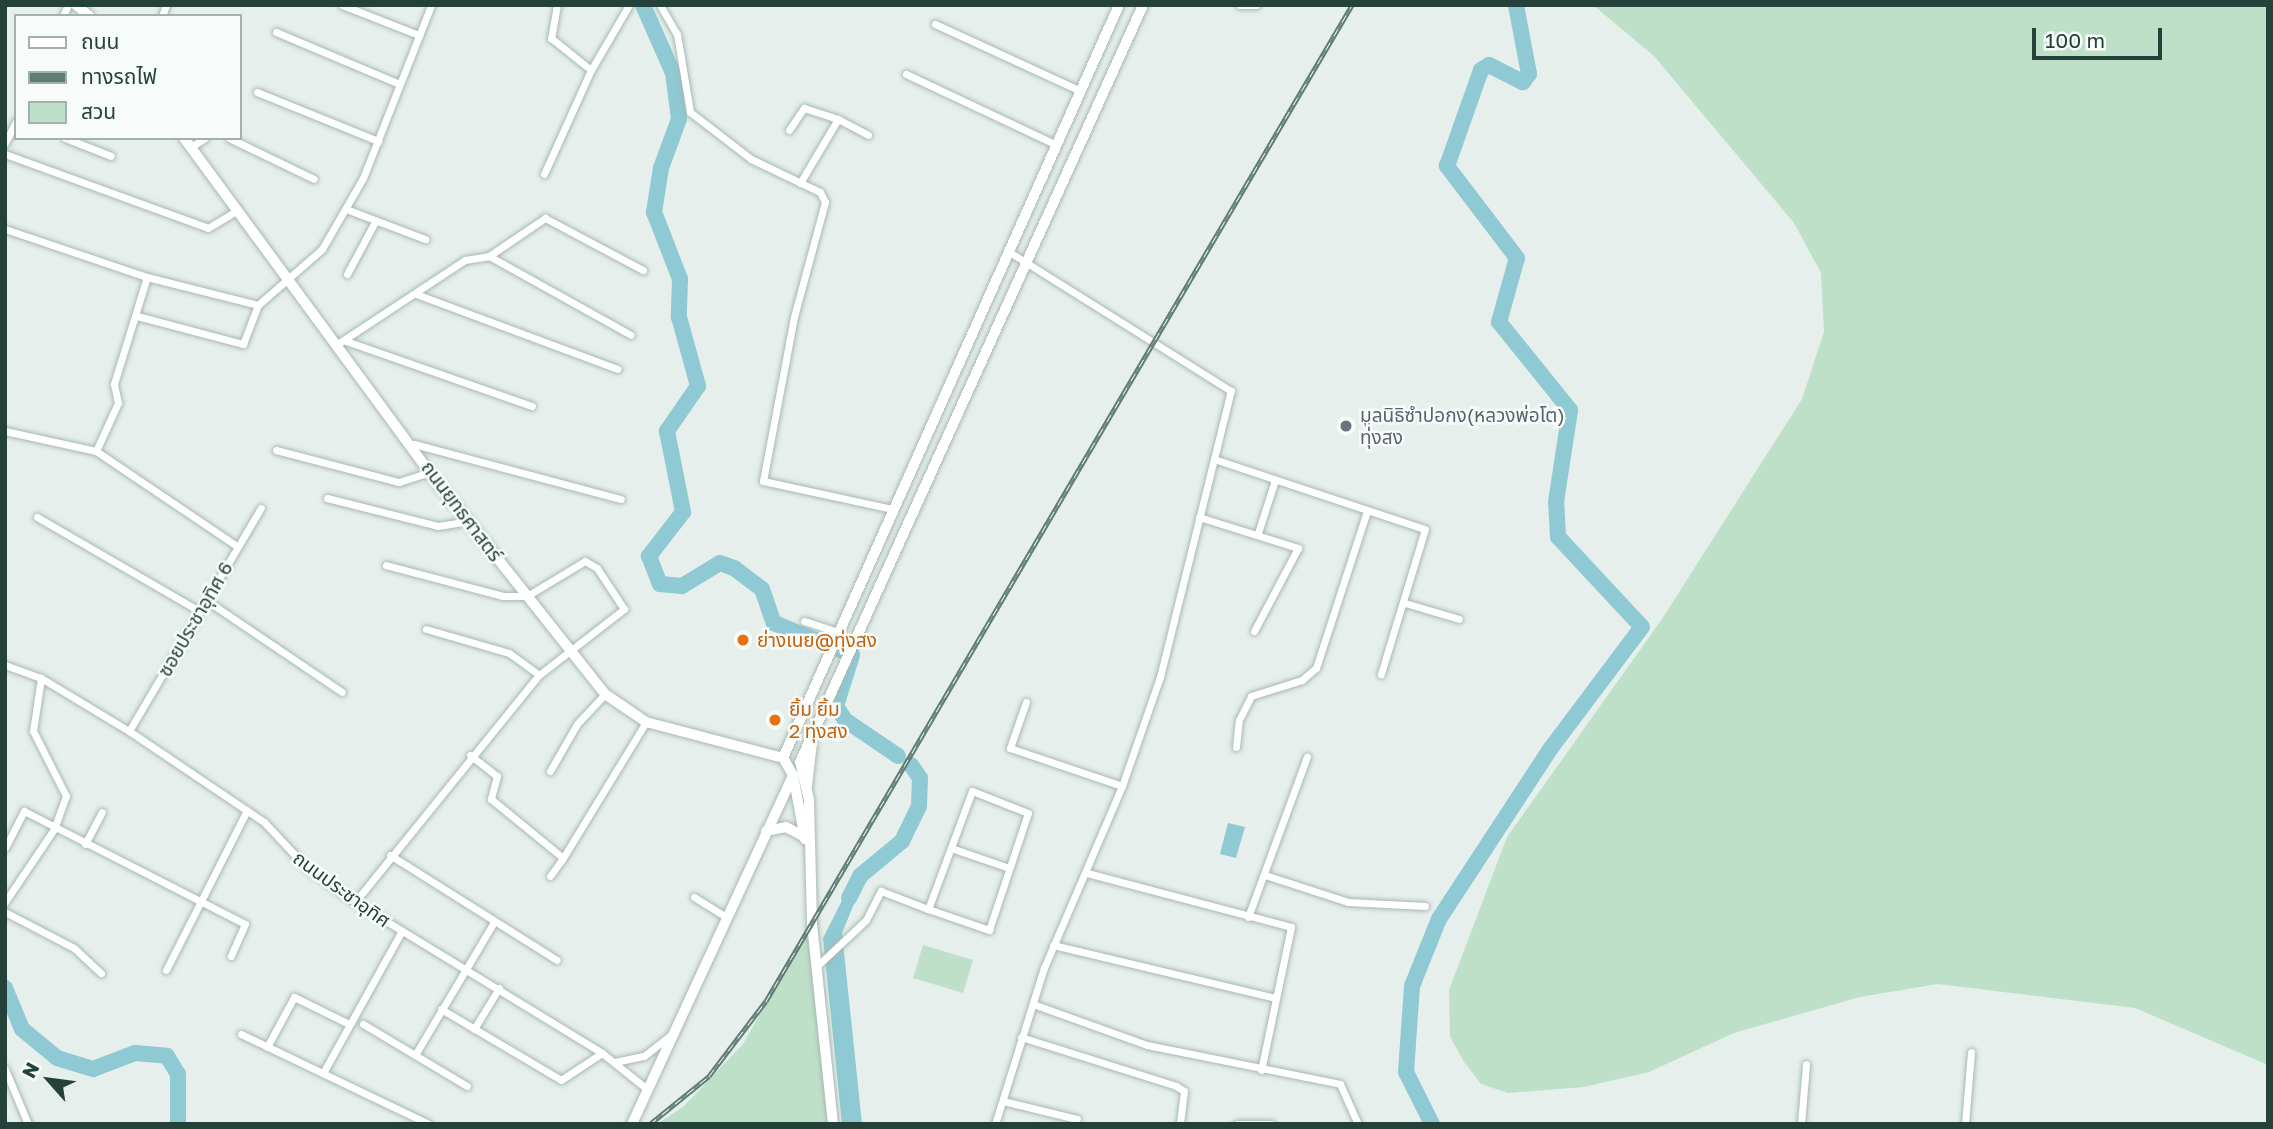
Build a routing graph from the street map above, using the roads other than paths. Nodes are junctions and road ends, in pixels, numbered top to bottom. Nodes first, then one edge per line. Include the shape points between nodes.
1 (342, 5) edge
2 (431, 5) edge
3 (557, 5) edge
4 (618, 5) edge
5 (629, 5) edge
6 (660, 5) edge
7 (1119, 5) edge
8 (1143, 5) edge
9 (1240, 5) edge
10 (1256, 5) edge
11 (621, 14) junction
12 (935, 24) dead end
13 (276, 32) dead end
14 (419, 35) junction
15 (591, 70) junction
16 (906, 74) dead end
17 (400, 84) junction
18 (1081, 91) junction
19 (257, 92) dead end
20 (838, 119) junction
21 (14, 125) edge
22 (789, 130) dead end
23 (868, 135) dead end
24 (70, 140) edge
25 (233, 140) edge
26 (378, 141) junction
27 (5, 143) edge
28 (188, 143) edge
29 (1057, 145) junction
30 (5, 154) edge
31 (111, 156) dead end
32 (544, 174) dead end
33 (314, 179) dead end
34 (800, 183) junction
35 (346, 209) junction
36 (235, 212) junction
37 (376, 220) junction
38 (5, 229) edge
39 (425, 239) dead end
40 (1008, 251) junction
41 (489, 256) junction
42 (1027, 257) junction
43 (643, 270) dead end
44 (347, 274) dead end
45 (147, 277) junction
46 (288, 277) junction
47 (416, 294) junction
48 (258, 305) junction
49 (137, 316) junction
50 (631, 335) dead end
51 (343, 342) junction
52 (618, 369) dead end
53 (532, 406) dead end
54 (5, 431) edge
55 (414, 444) junction
56 (276, 450) dead end
57 (96, 451) junction
58 (1213, 459) junction
59 (429, 472) junction
60 (1275, 480) junction
61 (327, 498) dead end
62 (621, 499) dead end
63 (261, 508) dead end
64 (893, 509) junction
65 (1366, 514) junction
66 (37, 517) dead end
67 (1199, 517) junction
68 (470, 520) junction
69 (1258, 533) junction
70 (237, 546) junction
71 (386, 565) dead end
72 (527, 596) junction
73 (206, 600) junction
74 (1405, 603) junction
75 (199, 611) junction
76 (1459, 619) dead end
77 (804, 621) dead end
78 (426, 629) dead end
79 (1254, 631) dead end
80 (841, 636) junction
81 (568, 651) junction
82 (5, 665) edge
83 (1381, 674) dead end
84 (539, 675) junction
85 (41, 678) junction
86 (342, 692) dead end
87 (605, 694) junction
88 (1026, 702) dead end
89 (646, 722) junction
90 (129, 731) junction
91 (813, 734) junction
92 (1236, 747) dead end
93 (470, 755) junction
94 (1307, 757) dead end
95 (783, 758) junction
96 (800, 762) junction
97 (550, 771) dead end
98 (793, 775) junction
99 (1122, 786) junction
100 (807, 789) junction
101 (247, 810) junction
102 (102, 812) dead end
103 (54, 829) junction
104 (766, 831) junction
105 (806, 843) junction
106 (85, 844) junction
107 (5, 848) edge
108 (951, 848) junction
109 (390, 855) junction
110 (562, 858) junction
111 (1009, 868) junction
112 (1087, 873) junction
113 (1265, 874) junction
114 (550, 876) dead end
115 (694, 897) dead end
116 (5, 902) edge
117 (355, 902) junction
118 (203, 904) junction
119 (1425, 906) dead end
120 (928, 909) junction
121 (5, 912) edge
122 (725, 916) junction
123 (1248, 917) junction
124 (494, 922) junction
125 (401, 932) junction
126 (1053, 945) junction
127 (231, 956) dead end
128 (556, 960) dead end
129 (819, 964) junction
130 (166, 970) dead end
131 (464, 970) junction
132 (101, 973) dead end
133 (499, 988) junction
134 (1272, 997) junction
135 (1033, 1004) junction
136 (441, 1009) junction
137 (349, 1024) junction
138 (363, 1024) dead end
139 (474, 1029) junction
140 (241, 1034) dead end
141 (673, 1034) junction
142 (1021, 1037) junction
143 (267, 1046) junction
144 (1972, 1052) dead end
145 (602, 1053) junction
146 (415, 1055) junction
147 (615, 1062) junction
148 (1806, 1064) dead end
149 (5, 1069) edge
150 (1261, 1070) junction
151 (323, 1073) junction
152 (467, 1086) dead end
153 (647, 1089) junction
154 (1003, 1101) junction
155 (1077, 1119) dead end
156 (27, 1124) edge
157 (429, 1124) edge
158 (632, 1124) edge
159 (833, 1124) edge
160 (995, 1124) edge
161 (1180, 1124) edge
162 (1237, 1124) edge
163 (1271, 1124) edge
164 (1358, 1124) edge
165 (1801, 1124) edge
166 (1965, 1124) edge

1 - 14 street
2 - 14 street
3 - 15 street via 551,38
4 - 11 street
5 - 11 street
6 - 34 street via 677,34 690,112 751,159
7 - 18 main road
8 - 42 main road
9 - 10 street
11 - 15 street
12 - 18 street
13 - 17 street
14 - 17 street
15 - 32 street
16 - 29 street
17 - 26 street
18 - 29 main road
19 - 26 street
20 - 22 street via 804,108
20 - 23 street
20 - 34 street
21 - 27 street
24 - 31 street
25 - 33 street
26 - 35 street
28 - 36 main road, ถนนยุทธศาสตร์
29 - 40 main road
30 - 36 street via 208,228
34 - 64 street via 820,192 825,219 800,291 763,481
35 - 37 street
35 - 46 street via 322,249
36 - 46 main road, ถนนยุทธศาสตร์
37 - 39 street
37 - 44 street
38 - 45 street
40 - 42 street
40 - 64 main road
41 - 43 street via 545,218
41 - 47 street via 465,260
41 - 50 street
42 - 58 street via 1231,391
42 - 91 main road
45 - 48 street
45 - 49 street
46 - 48 street
46 - 51 main road, ถนนยุทธศาสตร์
47 - 51 street
47 - 52 street
48 - 49 street via 243,344
49 - 57 street via 114,384 118,403
51 - 53 street
51 - 55 main road, ถนนยุทธศาสตร์
54 - 57 street
55 - 59 main road, ถนนยุทธศาสตร์
55 - 62 street
56 - 59 street via 399,482
57 - 70 street
58 - 60 street
58 - 67 street
59 - 68 main road, ถนนยุทธศาสตร์
60 - 65 street
60 - 69 street
61 - 68 street via 438,526
63 - 70 street, ซอยประชาอุทิศ 6
64 - 80 main road
65 - 74 street via 1425,529
65 - 92 street via 1316,668 1302,680 1251,696 1238,720
66 - 75 street
67 - 69 street
67 - 99 street via 1160,677
68 - 72 main road, ถนนยุทธศาสตร์
69 - 79 street via 1298,548
70 - 73 street, ซอยประชาอุทิศ 6
71 - 72 street
72 - 81 main road, ถนนยุทธศาสตร์
72 - 81 street via 585,561 597,568 624,609
73 - 75 street, ซอยประชาอุทิศ 6
73 - 86 street
74 - 76 street
74 - 83 street
75 - 90 street, ซอยประชาอุทิศ 6
77 - 80 street
78 - 84 street via 509,653
80 - 95 main road
81 - 84 street
81 - 87 main road, ถนนยุทธศาสตร์
82 - 85 street, ถนนประชาอุทิศ
84 - 93 street
85 - 90 street, ถนนประชาอุทิศ
85 - 103 street via 33,731 66,796
87 - 89 main road, ถนนยุทธศาสตร์
87 - 97 street via 577,724
88 - 99 street via 1010,748
89 - 95 main road, ถนนยุทธศาสตร์
89 - 110 street
90 - 101 street, ถนนประชาอุทิศ
91 - 96 main road
91 - 100 main road
93 - 109 street
93 - 110 street via 497,776 491,799
94 - 113 street
95 - 98 main road
96 - 98 street
96 - 100 main road
98 - 104 main road
98 - 105 main road
99 - 112 street
100 - 105 main road
101 - 117 street, ถนนประชาอุทิศ via 307,868
101 - 118 street
102 - 106 street
103 - 106 street
103 - 107 street via 24,811
103 - 116 street
104 - 105 main road via 786,827
104 - 122 main road
105 - 129 main road
106 - 118 street
108 - 111 street
108 - 111 street via 972,791 1028,813
108 - 120 street
109 - 117 street
109 - 124 street
110 - 114 street
111 - 120 street via 989,930
112 - 123 street
112 - 126 street
113 - 119 street via 1348,902
113 - 123 street
115 - 122 street
117 - 125 street, ถนนประชาอุทิศ
118 - 127 street via 245,924
118 - 130 street
120 - 129 street via 881,891 866,920
121 - 132 street via 74,948
122 - 141 main road
123 - 134 street via 1291,928
124 - 128 street
124 - 131 street
125 - 131 street, ถนนประชาอุทิศ
125 - 137 street
126 - 134 street
126 - 135 street
129 - 159 main road
131 - 133 street, ถนนประชาอุทิศ
131 - 136 street
133 - 139 street
133 - 145 street, ถนนประชาอุทิศ
134 - 150 street
135 - 142 street
135 - 150 street via 1147,1045
136 - 139 street
136 - 146 street
137 - 143 street via 294,997
137 - 151 street
138 - 146 street
139 - 145 street via 561,1080
140 - 143 street
141 - 147 street via 644,1056
141 - 153 main road
142 - 154 street
142 - 161 street via 1176,1086 1184,1091
143 - 151 street
144 - 166 street
145 - 147 street, ถนนประชาอุทิศ
146 - 152 street
147 - 153 street, ถนนประชาอุทิศ
148 - 165 street
149 - 156 street
150 - 164 street via 1340,1084
151 - 157 street
153 - 158 main road
154 - 155 street
154 - 160 street
162 - 163 street

